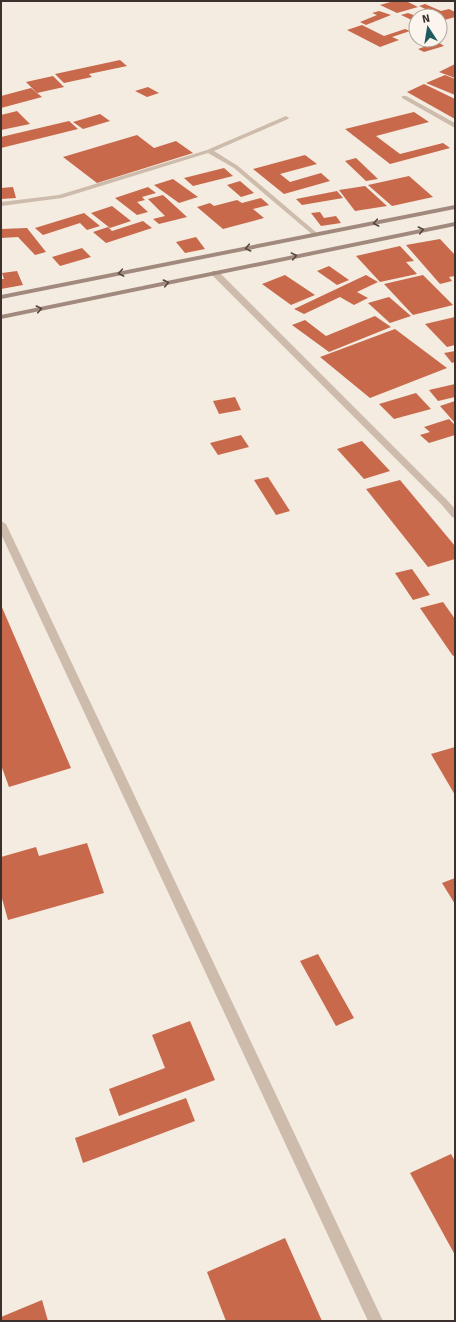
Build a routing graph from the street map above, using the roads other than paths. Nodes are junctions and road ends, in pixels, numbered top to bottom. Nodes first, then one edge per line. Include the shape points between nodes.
1 (404, 97) dead end
2 (286, 118) dead end
3 (455, 126) edge
4 (209, 151) junction
5 (1, 204) edge
6 (455, 207) edge
7 (455, 224) edge
8 (315, 234) junction
9 (215, 273) junction
10 (1, 297) edge
11 (1, 317) edge
12 (455, 515) edge
13 (1, 524) edge
14 (376, 1321) edge

1 - 3 street
2 - 4 street
4 - 5 street via 60,197
4 - 8 street via 236,167
6 -> 8 street
9 -> 7 street
8 -> 10 street
11 -> 9 street
9 - 12 street
13 - 14 street

